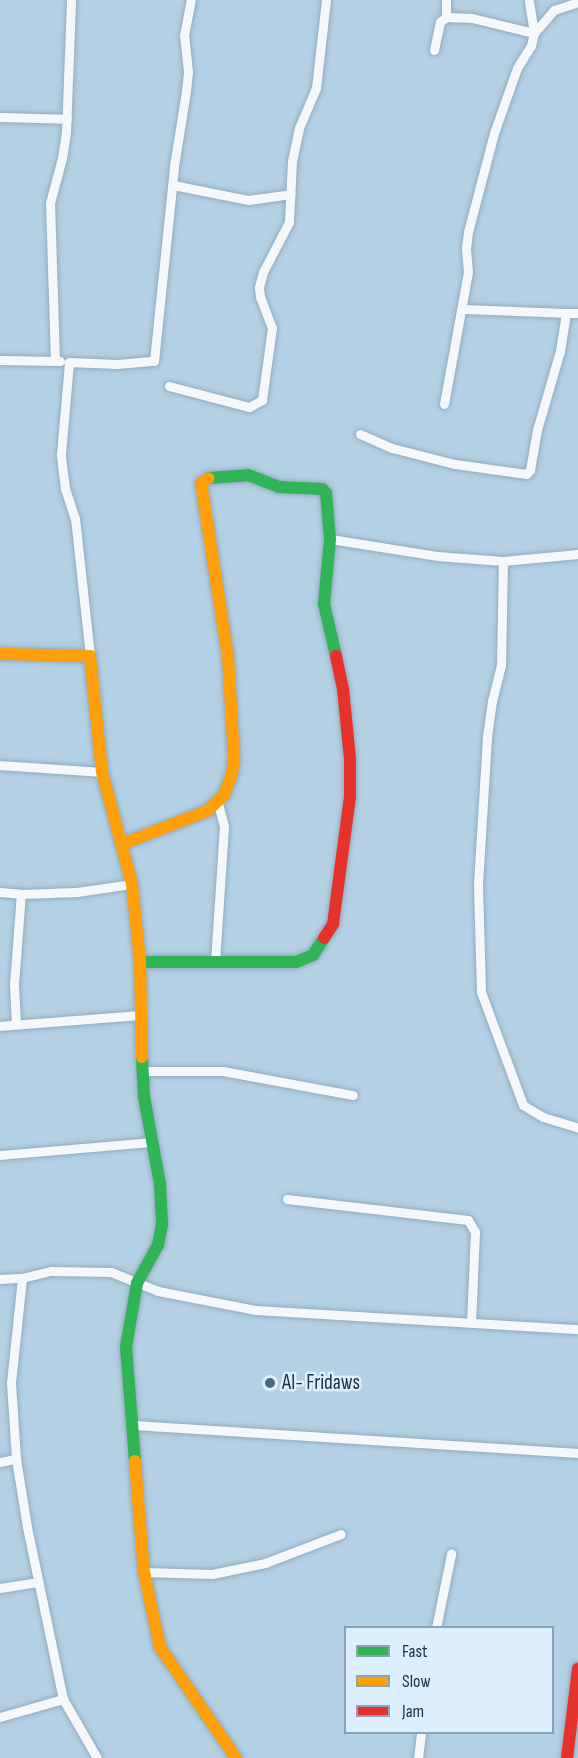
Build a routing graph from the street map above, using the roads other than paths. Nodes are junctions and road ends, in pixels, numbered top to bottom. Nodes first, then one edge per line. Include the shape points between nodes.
1 (71, 0) edge
2 (191, 0) edge
3 (326, 0) edge
4 (446, 0) edge
5 (529, 0) edge
6 (578, 2) edge
7 (446, 17) junction
8 (534, 33) junction
9 (434, 50) dead end
10 (0, 117) edge
11 (67, 119) junction
12 (173, 186) junction
13 (291, 194) junction
14 (463, 309) junction
15 (566, 313) junction
16 (578, 313) edge
17 (0, 360) edge
18 (55, 361) junction
19 (69, 362) junction
20 (169, 386) dead end
21 (444, 404) dead end
22 (360, 434) dead end
23 (330, 539) junction
24 (578, 554) edge
25 (503, 561) junction
26 (0, 654) edge
27 (90, 656) junction
28 (0, 765) edge
29 (102, 772) junction
30 (218, 803) junction
31 (122, 844) junction
32 (132, 884) junction
33 (0, 892) edge
34 (21, 894) junction
35 (140, 962) junction
36 (215, 962) junction
37 (139, 1015) junction
38 (16, 1024) junction
39 (0, 1026) edge
40 (142, 1071) junction
41 (353, 1095) dead end
42 (578, 1128) edge
43 (151, 1142) junction
44 (0, 1155) edge
45 (287, 1199) dead end
46 (22, 1278) junction
47 (0, 1279) edge
48 (137, 1283) junction
49 (471, 1322) junction
50 (578, 1329) edge
51 (0, 1383) edge
52 (10, 1383) junction
53 (134, 1425) junction
54 (578, 1453) edge
55 (16, 1459) junction
56 (0, 1462) edge
57 (341, 1534) dead end
58 (451, 1554) dead end
59 (144, 1572) junction
60 (39, 1582) junction
61 (0, 1588) edge
62 (436, 1626) edge
63 (578, 1669) edge
64 (63, 1699) junction
65 (0, 1717) edge
66 (421, 1734) edge
67 (97, 1758) edge
68 (236, 1758) edge
69 (418, 1758) edge
70 (567, 1758) edge

1 - 11 street
2 - 12 street via 184,35 188,72
3 - 13 street via 316,88 296,139
4 - 7 street
5 - 8 street
6 - 8 street via 554,10
7 - 8 street via 472,18
7 - 9 street via 440,22
8 - 14 street via 494,133 481,178 467,240
10 - 11 street
11 - 18 street via 50,203
12 - 13 street via 248,200
12 - 19 street via 154,361
13 - 20 street via 289,222 259,287 272,328 262,400 249,407
14 - 15 street
14 - 21 street
15 - 16 street
15 - 22 street via 560,351 526,474 455,464 392,448
17 - 18 street
18 - 19 street
19 - 27 street via 61,454 65,489 75,519
23 - 25 street via 437,556
23 - 30 street via 326,493 322,489 279,487 248,476 208,478 201,483 231,683 234,758 228,787
23 - 36 street via 324,604 343,689 350,759 350,797 333,924 313,955 296,962
24 - 25 street
25 - 42 street via 501,665 487,736 478,885 481,992 523,1106
26 - 27 street
27 - 29 street
28 - 29 street
29 - 31 street
30 - 31 street via 207,811
30 - 36 street via 224,826
31 - 32 street
32 - 34 street
32 - 35 street
33 - 34 street
34 - 38 street via 14,984
35 - 36 street
35 - 37 street
37 - 38 street
37 - 40 street
38 - 39 street
40 - 41 street via 223,1071
40 - 43 street
43 - 44 street
43 - 48 street via 160,1184 162,1224 158,1245
45 - 49 street via 468,1221 475,1232
46 - 47 street
46 - 48 street via 51,1271 84,1270 111,1272
46 - 52 street
48 - 49 street via 200,1301 256,1310
48 - 53 street via 126,1347
49 - 50 street
51 - 52 street
52 - 55 street
53 - 54 street
53 - 59 street
55 - 56 street
55 - 60 street
57 - 59 street via 265,1563 212,1574
58 - 62 street
59 - 68 street via 160,1647
60 - 61 street
60 - 64 street
63 - 70 street
64 - 65 street
64 - 67 street
66 - 69 street

